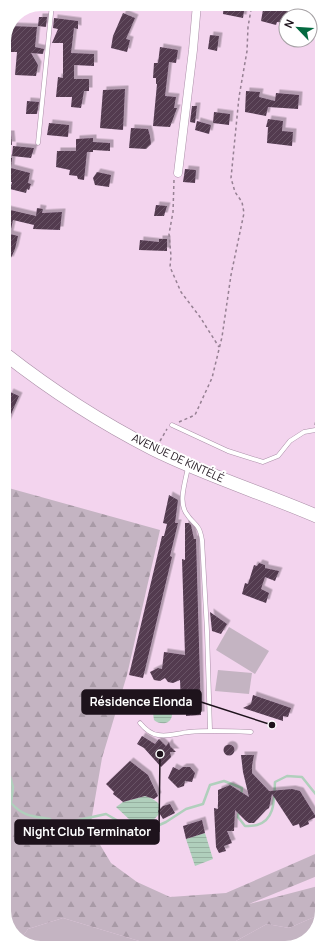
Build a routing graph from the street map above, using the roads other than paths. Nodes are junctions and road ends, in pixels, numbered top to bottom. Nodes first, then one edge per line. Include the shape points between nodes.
1 (51, 11) edge
2 (197, 11) edge
3 (38, 143) dead end
4 (176, 174) road end
5 (11, 359) edge
6 (172, 425) road end
7 (315, 430) edge
8 (189, 464) junction
9 (315, 516) edge
10 (140, 723) dead end
11 (210, 730) junction
12 (251, 732) dead end

1 - 3 lane
2 - 4 street
5 - 8 main road, AVENUE DE KINTÉLÉ via 74,404 153,449
6 - 7 lane via 228,451 263,462 278,456 290,441 304,432
8 - 9 main road, AVENUE DE KINTÉLÉ
8 - 11 lane via 182,502 187,515 200,529 202,540
10 - 11 lane via 146,731 157,735 168,736
11 - 12 lane

